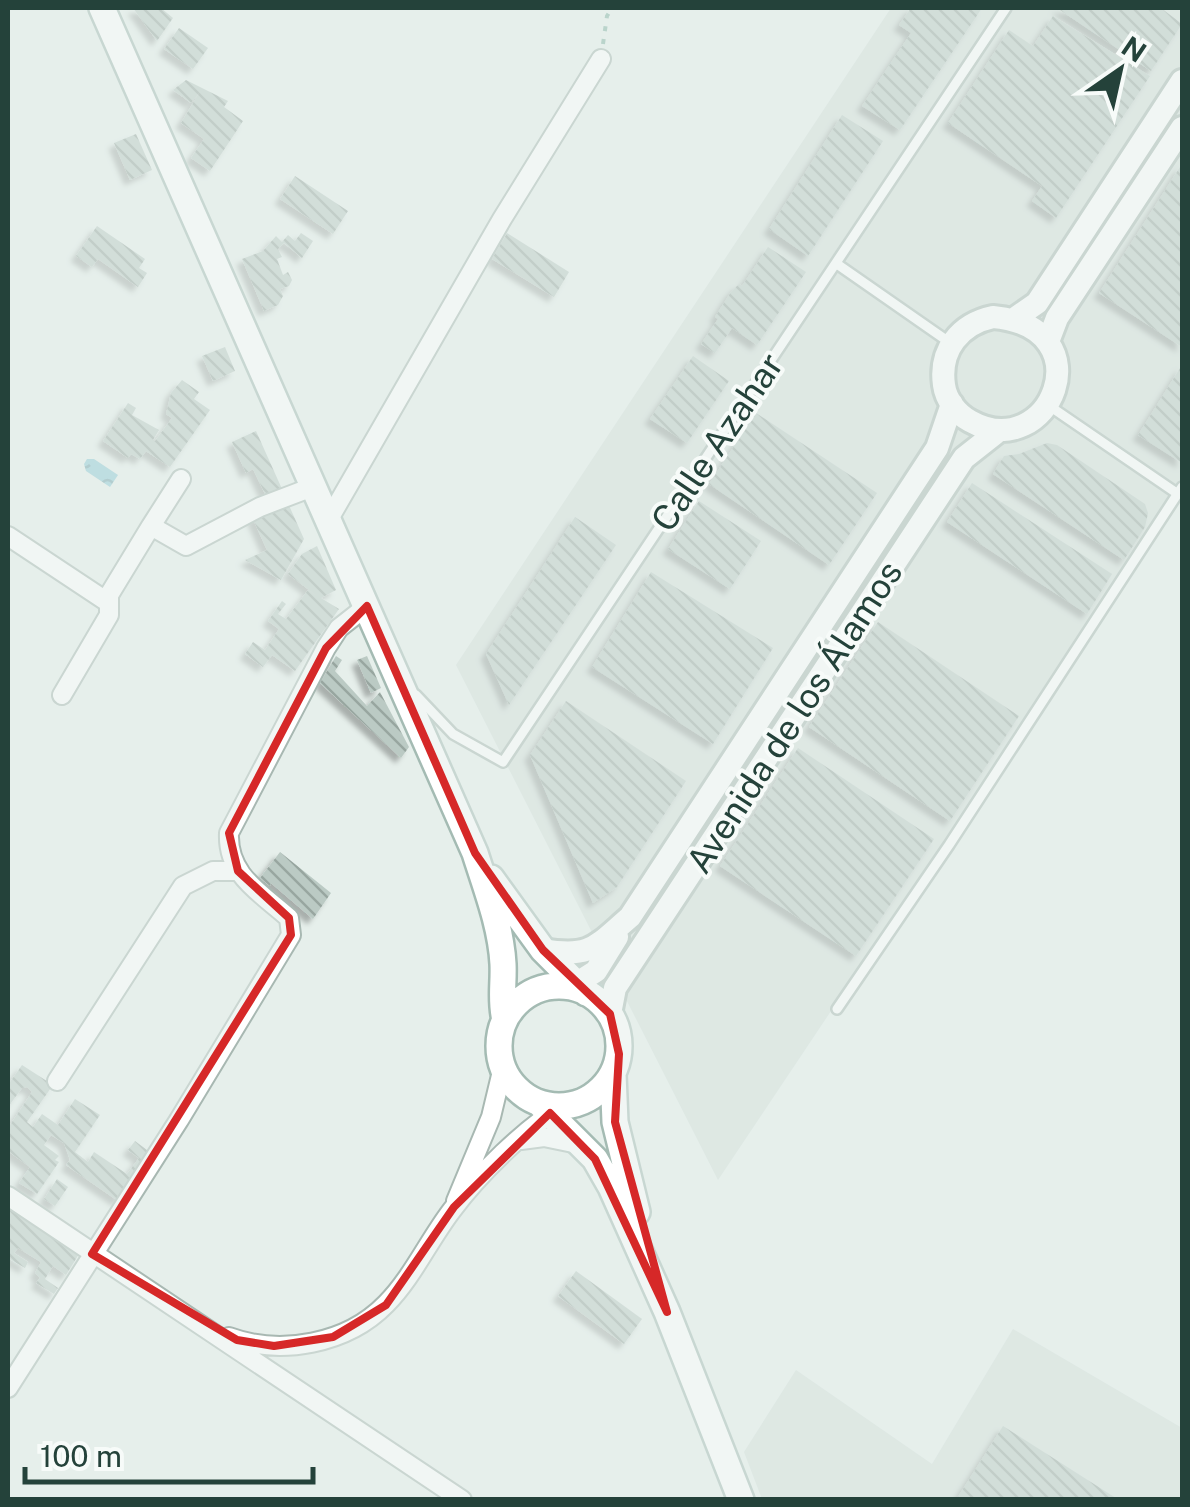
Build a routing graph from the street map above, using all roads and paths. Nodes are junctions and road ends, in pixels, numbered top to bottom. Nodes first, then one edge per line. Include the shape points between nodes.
1 (102, 8) edge
2 (612, 8) edge
3 (1006, 8) edge
4 (600, 59) joint
5 (1182, 80) edge
6 (1182, 128) edge
7 (837, 264) junction
8 (1014, 319) junction
9 (1049, 339) junction
10 (951, 344) junction
11 (952, 404) junction
12 (1047, 404) junction
13 (997, 432) junction
14 (181, 479) dead end
15 (314, 486) junction
16 (1180, 490) edge
17 (329, 519) junction
18 (152, 526) junction
19 (8, 536) edge
20 (109, 603) junction
21 (367, 606) junction
22 (398, 676) junction
23 (62, 695) dead end
24 (475, 853) junction
25 (238, 871) junction
26 (630, 917) junction
27 (543, 950) junction
28 (578, 988) junction
29 (837, 1009) dead end
30 (610, 1014) junction
31 (505, 1020) junction
32 (503, 1067) junction
33 (613, 1074) junction
34 (57, 1080) dead end
35 (551, 1107) junction
36 (516, 1142) junction
37 (581, 1144) junction
38 (8, 1196) edge
39 (454, 1207) junction
40 (92, 1254) junction
41 (668, 1312) junction
42 (205, 1328) junction
43 (8, 1388) edge
44 (462, 1500) edge
45 (740, 1500) edge

1 - 15 main road
2 - 4 path
3 - 7 lane, Calle Azahar
4 - 17 street
5 - 8 street via 1036,303
6 - 9 street
7 - 10 lane
7 - 22 lane, Calle Azahar via 503,762 454,734
8 - 9 street
8 - 10 street via 981,320
9 - 12 street via 1056,379
10 - 11 street via 943,367
11 - 13 street via 962,417
11 - 26 street, Avenida de los Álamos via 937,448
12 - 13 street via 1035,419
12 - 16 lane
13 - 30 street, Avenida de los Álamos via 964,458 615,988
14 - 18 street
15 - 17 main road
15 - 18 street via 186,546
16 - 29 lane
17 - 21 main road
18 - 20 street
19 - 20 street
20 - 23 street via 110,615
21 - 22 main road
21 - 25 street via 326,648 229,833 228,854
22 - 24 main road
24 - 27 main road
24 - 31 main road via 498,932
25 - 34 street via 213,870 183,886
25 - 40 street via 289,918 291,935
26 - 27 street, Avenida de los Álamos via 587,952
26 - 28 street, Avenida de los Álamos
27 - 28 main road
28 - 30 main road
28 - 31 main road via 556,986 526,996
30 - 33 main road via 618,1033
31 - 32 main road
32 - 35 main road via 512,1082
32 - 39 street via 491,1117
33 - 35 main road via 583,1102
33 - 41 main road via 626,1179
35 - 36 street
35 - 37 main road
36 - 37 street via 544,1137
36 - 39 street
37 - 41 main road via 611,1187
38 - 40 street
39 - 42 street via 386,1304 356,1327 274,1346
40 - 42 street
40 - 43 street
41 - 45 main road
42 - 44 street

